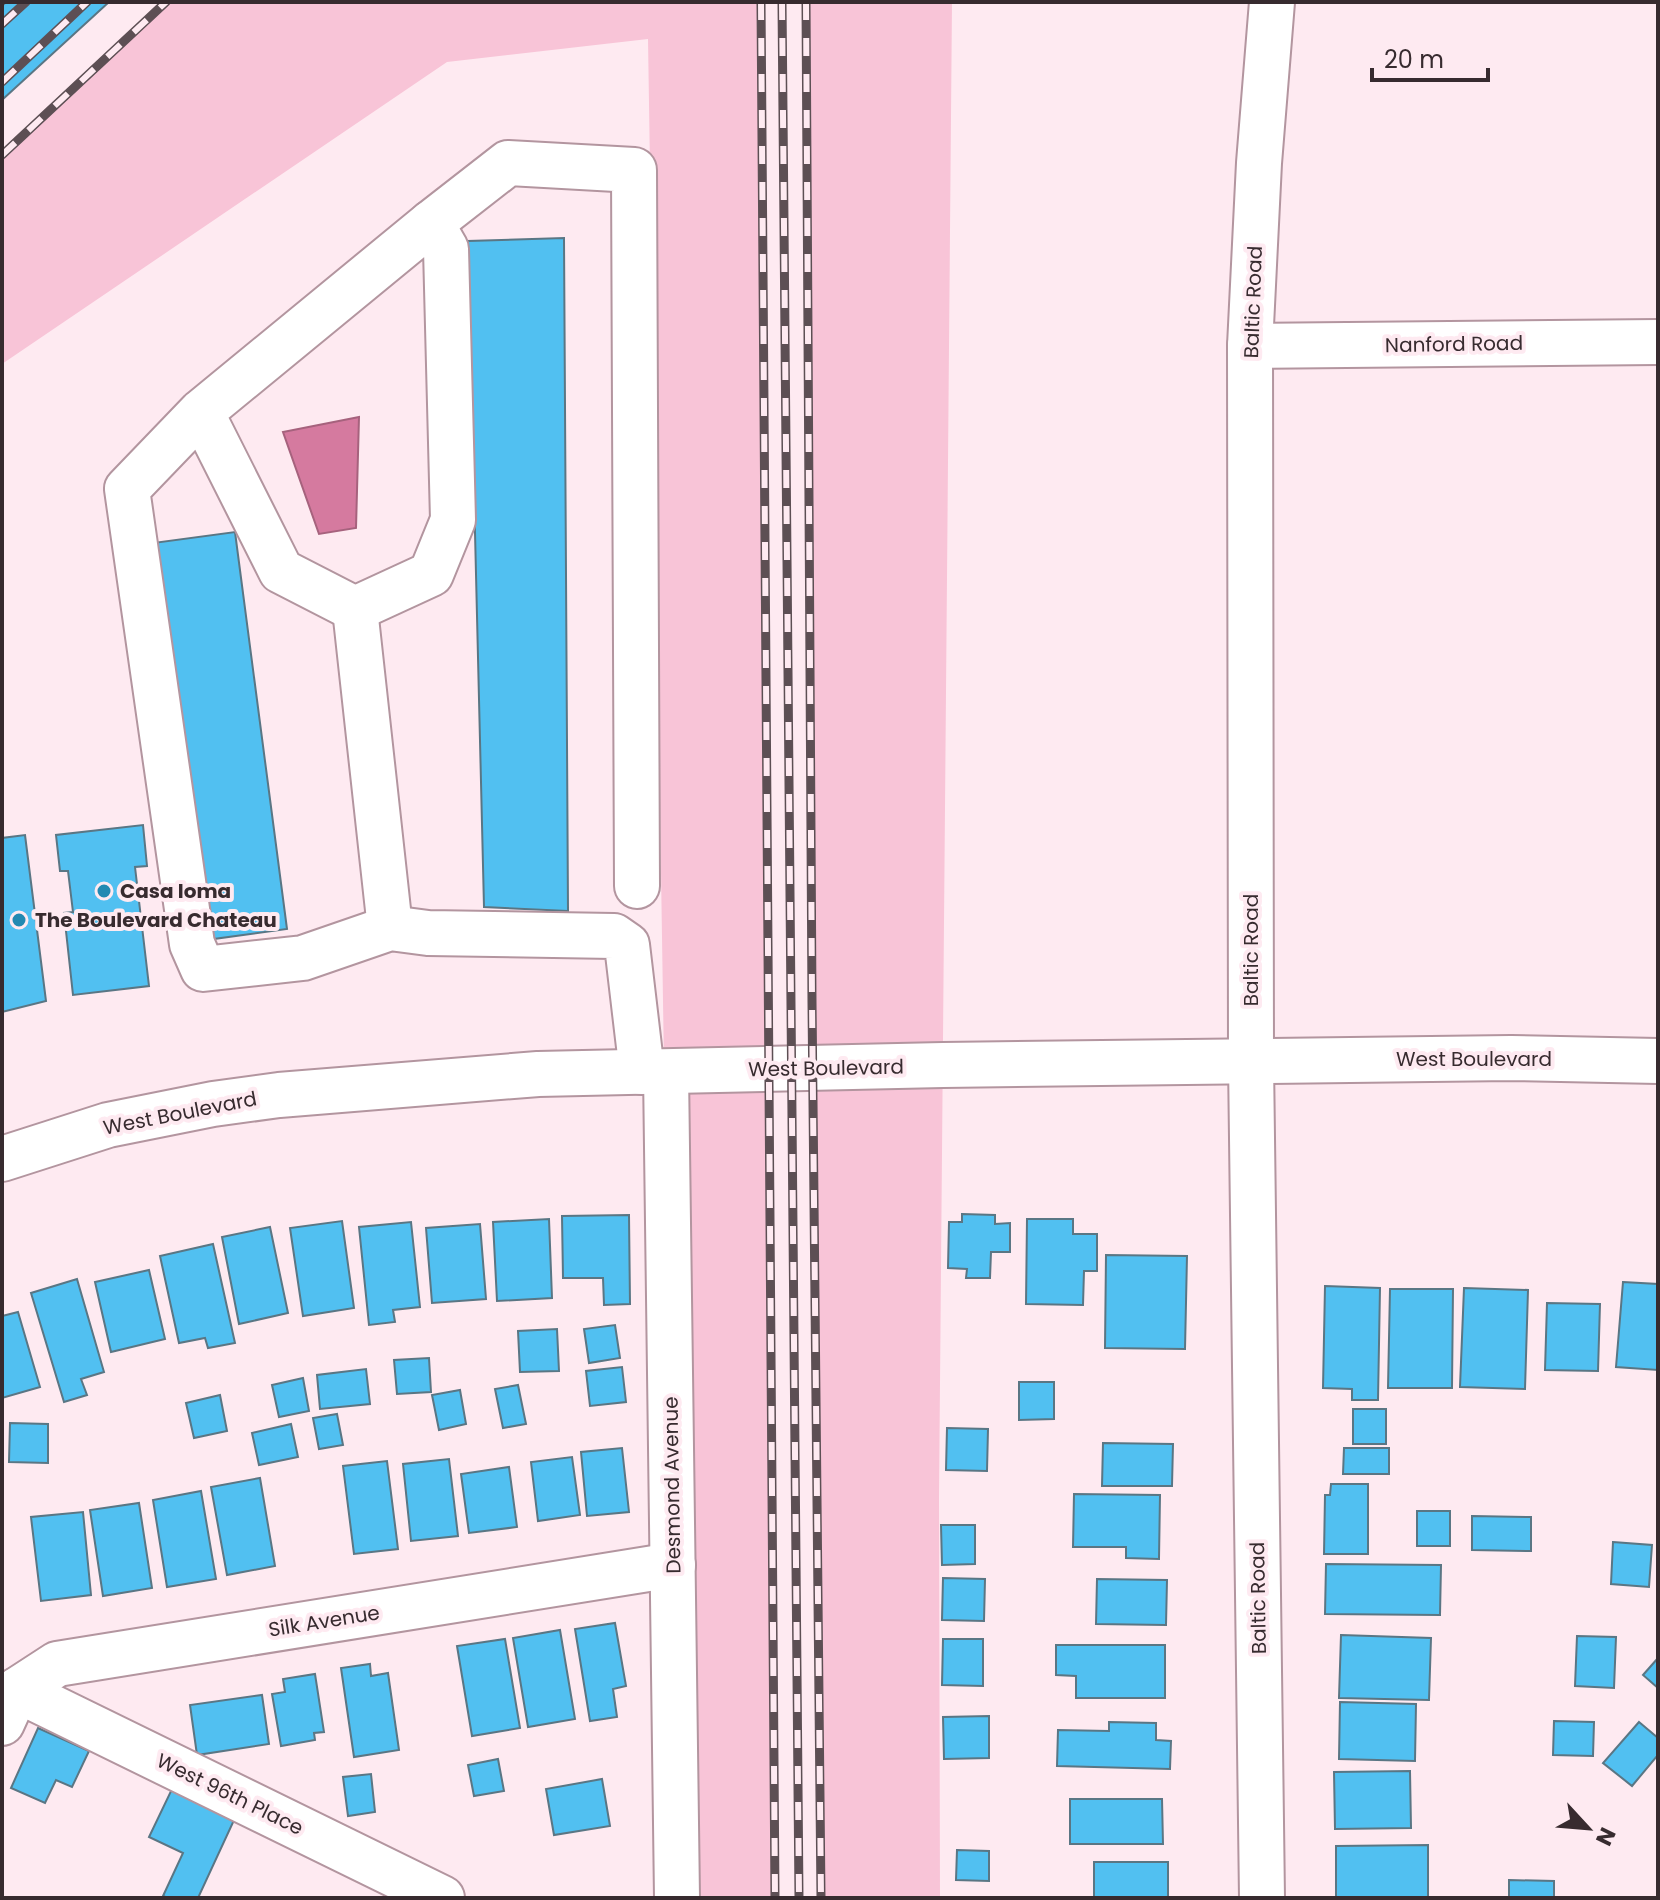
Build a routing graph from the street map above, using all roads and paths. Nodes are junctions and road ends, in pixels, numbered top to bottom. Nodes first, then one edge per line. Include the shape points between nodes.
1 (1272, 2) edge
2 (431, 223) junction
3 (1658, 342) edge
4 (1250, 346) junction
5 (201, 412) junction
6 (355, 609) junction
7 (637, 886) dead end
8 (390, 928) junction
9 (1658, 1061) edge
10 (1251, 1062) junction
11 (654, 1072) junction
12 (2, 1159) edge
13 (673, 1565) junction
14 (9, 1706) edge
15 (442, 1898) edge
16 (677, 1898) edge
17 (1262, 1898) edge

1 - 4 street, Baltic Road
2 - 5 street
2 - 6 street via 446,249 453,520 431,574
2 - 7 street via 508,163 634,170
3 - 4 street, Nanford Road
4 - 10 street, Baltic Road
5 - 6 street via 281,571
5 - 8 street via 127,489 192,944 203,969 303,958
6 - 8 street
8 - 11 street, Desmond Avenue via 614,936 627,945
9 - 10 street, West Boulevard
10 - 11 street, West Boulevard
10 - 17 street, Baltic Road
11 - 12 street, West Boulevard via 538,1074 236,1101 121,1122
11 - 13 street, Desmond Avenue
13 - 14 street, Silk Avenue via 57,1664
13 - 16 street, Desmond Avenue
14 - 15 street, West 96th Place

